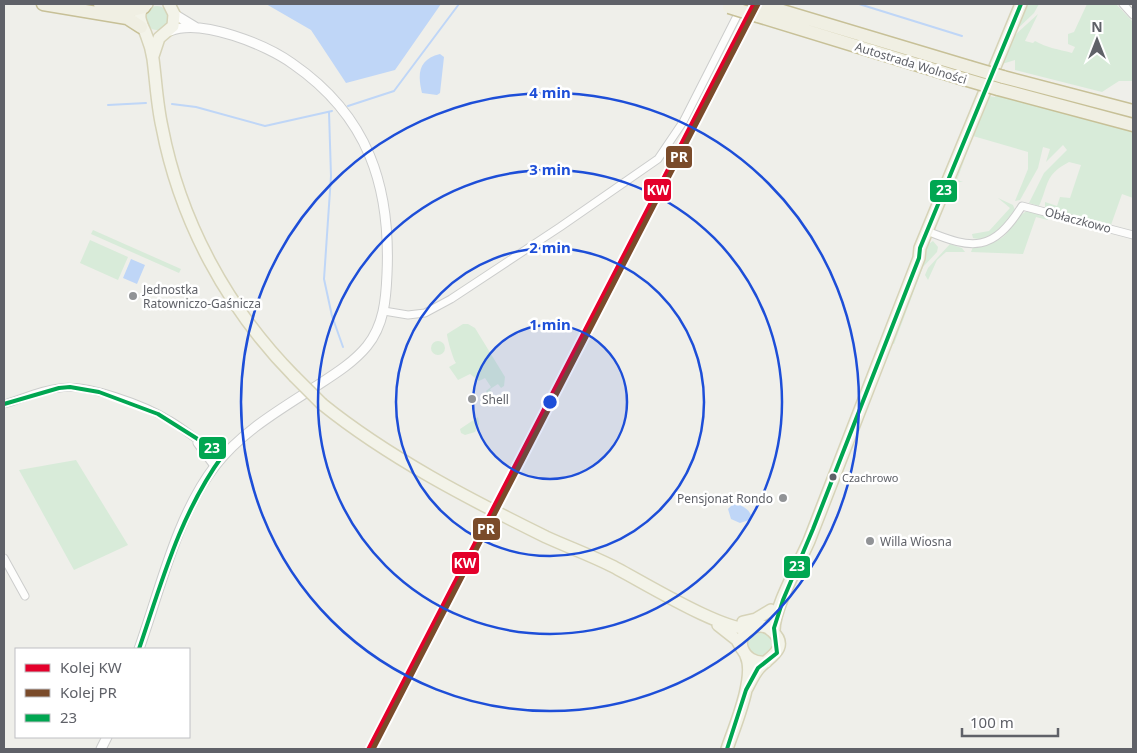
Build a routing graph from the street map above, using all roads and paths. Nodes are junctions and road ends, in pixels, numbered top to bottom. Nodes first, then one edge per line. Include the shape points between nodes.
1 (43, 4) edge
2 (103, 4) edge
3 (125, 4) edge
4 (743, 4) edge
5 (1020, 4) edge
6 (1123, 4) edge
7 (146, 5) edge
8 (724, 6) edge
9 (170, 7) edge
10 (760, 8) edge
11 (1133, 15) edge
12 (197, 28) junction
13 (143, 29) junction
14 (166, 33) junction
15 (153, 58) junction
16 (966, 73) junction
17 (1133, 111) edge
18 (1133, 125) edge
19 (927, 231) junction
20 (1133, 235) edge
21 (384, 311) junction
22 (4, 404) edge
23 (195, 441) junction
24 (223, 455) junction
25 (214, 466) junction
26 (4, 558) edge
27 (25, 596) dead end
28 (784, 596) junction
29 (771, 610) junction
30 (706, 616) junction
31 (755, 627) junction
32 (774, 632) junction
33 (140, 648) edge
34 (744, 653) junction
35 (766, 662) junction
36 (746, 690) junction
37 (106, 738) edge
38 (100, 749) edge
39 (727, 749) edge

1 - 13 highway via 127,18
2 - 3 highway
2 - 7 highway via 130,11
4 - 21 street via 683,122 658,159 434,308 416,316
5 - 19 main road
6 - 11 street
7 - 13 main road via 139,16
8 - 10 highway, Autostrada Wolności, bridge
9 - 12 street
9 - 14 main road via 173,26
10 - 16 highway, Autostrada Wolności
12 - 14 street
12 - 21 street via 249,41 290,61 330,97 358,133 377,171 386,209 388,243
13 - 14 main road via 154,36
13 - 15 main road
14 - 15 main road via 158,41
15 - 30 main road, bridge via 167,152 196,232 232,299 294,376 322,404 387,450 489,507
16 - 17 highway, Autostrada Wolności, bridge via 1003,77
16 - 18 highway, Autostrada Wolności, bridge via 998,89
19 - 20 street, Obłaczkowo via 957,243 981,243 1003,232 1022,206
19 - 28 main road via 902,284 867,388
21 - 24 street via 368,345 351,363 247,432
22 - 23 street via 58,388 85,388 157,414
23 - 24 street
23 - 25 street
24 - 25 street
25 - 33 street via 188,510
26 - 27 street
28 - 29 main road
28 - 32 main road
29 - 30 main road via 743,622
29 - 31 main road
30 - 31 main road via 739,628
30 - 34 main road via 737,640
31 - 32 main road via 766,627
31 - 34 main road via 744,635
32 - 35 main road via 779,646 777,653
34 - 35 main road via 758,663
34 - 36 main road via 748,665
35 - 36 main road via 758,668
36 - 39 main road
37 - 38 street

